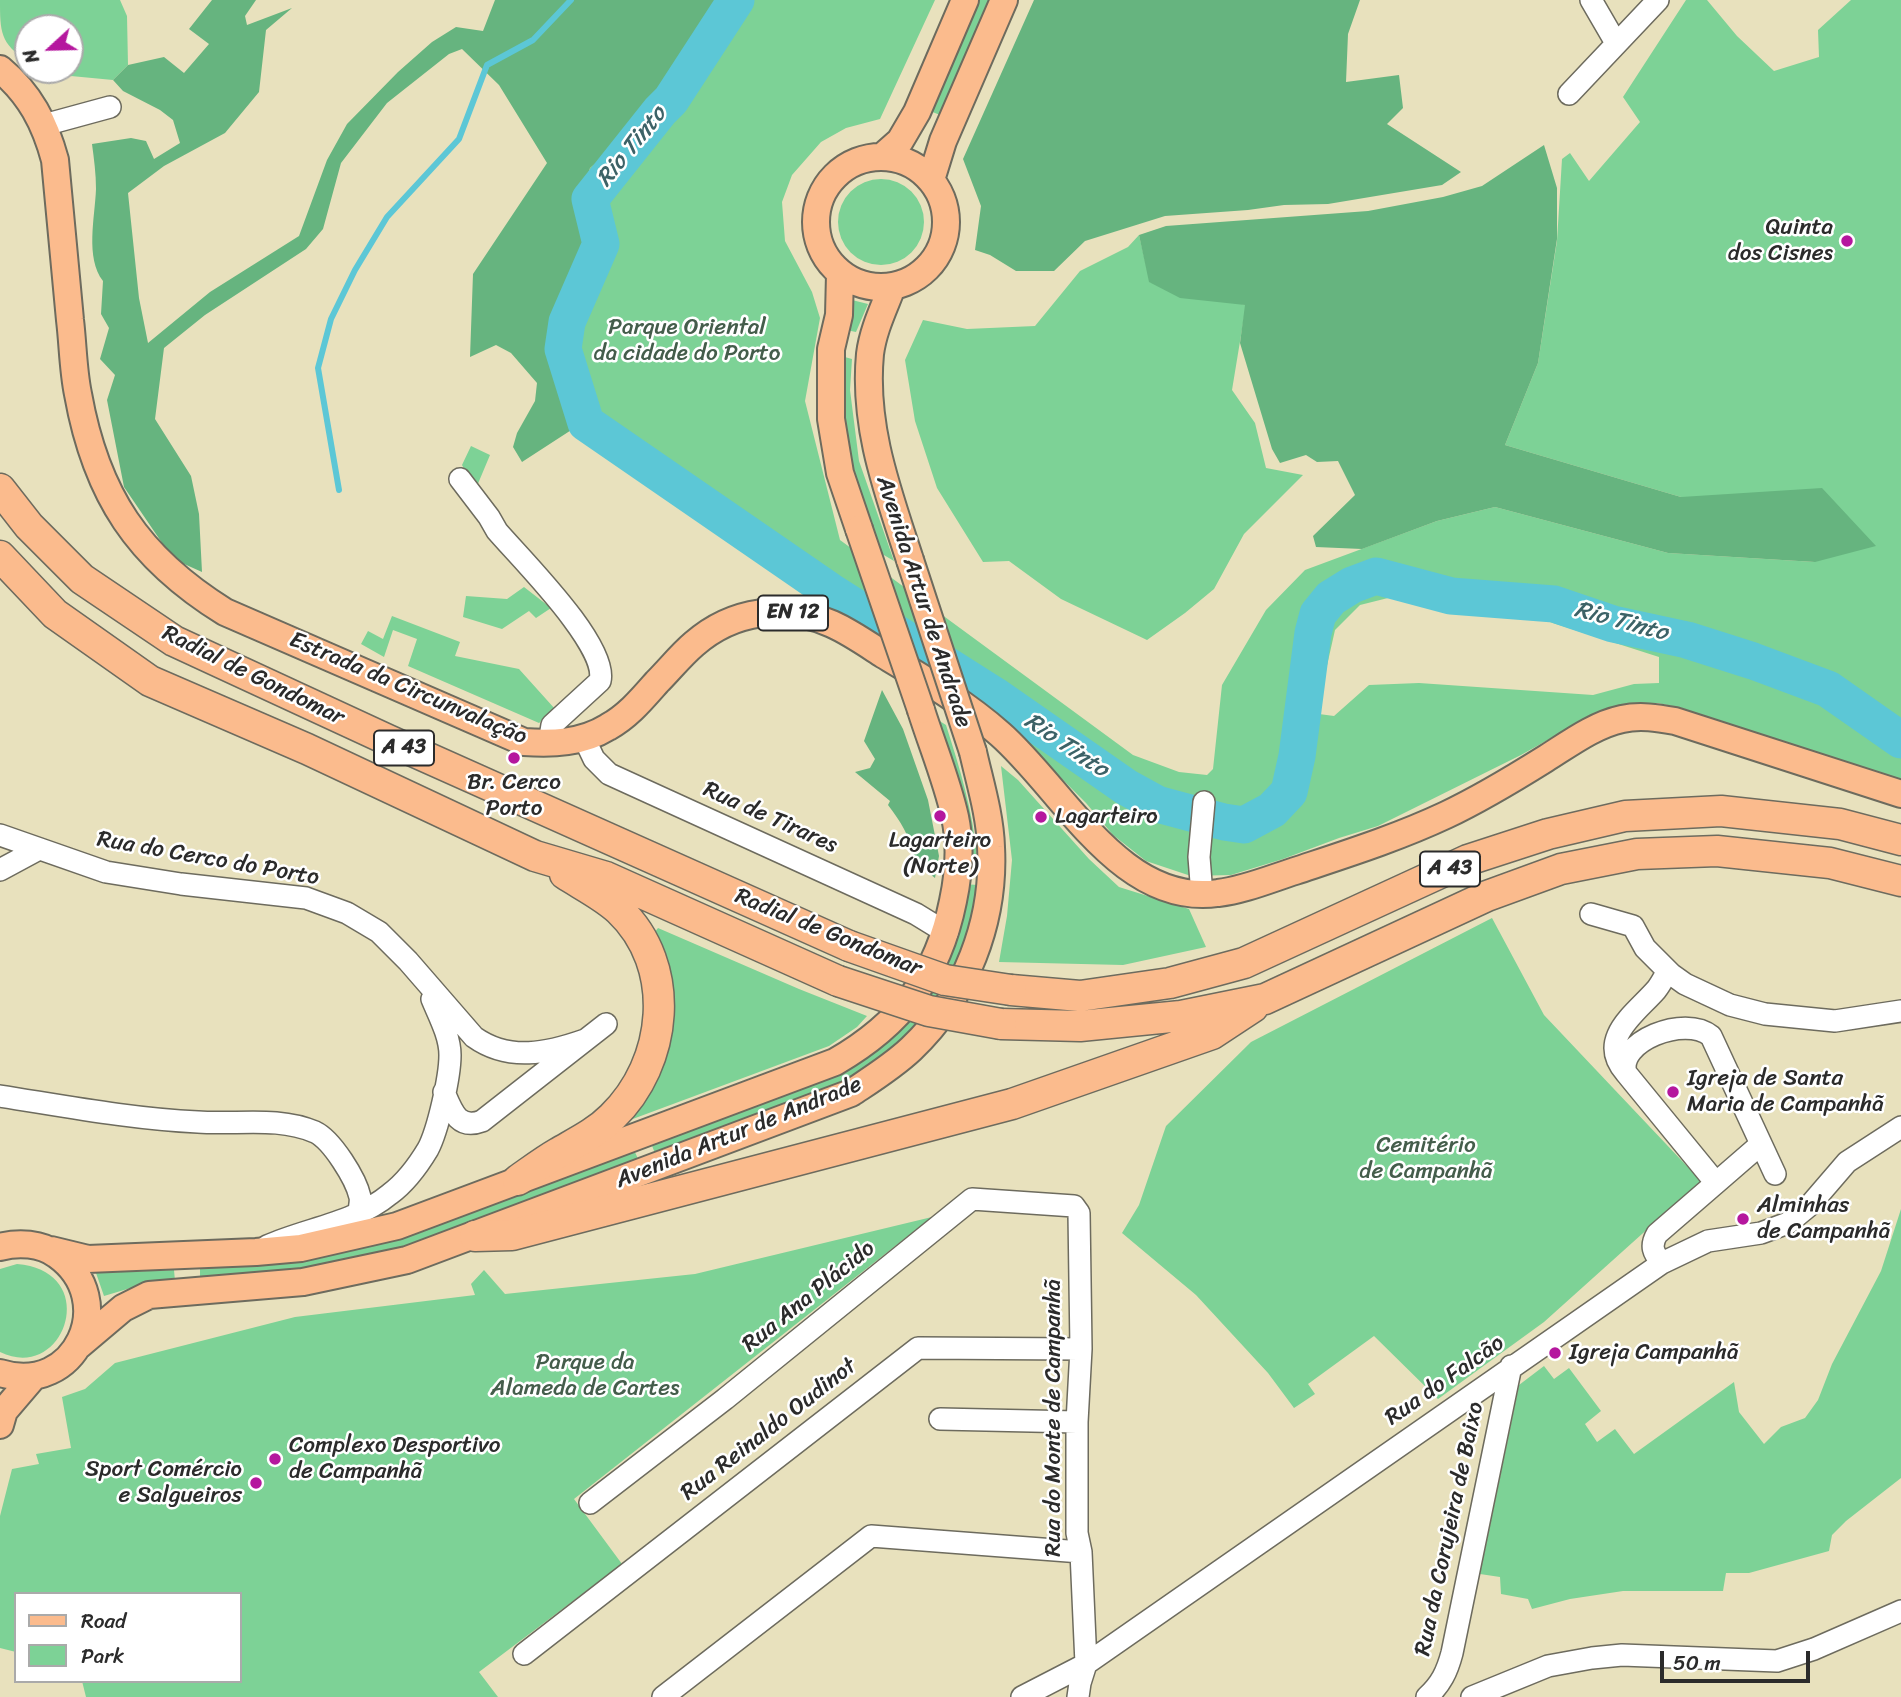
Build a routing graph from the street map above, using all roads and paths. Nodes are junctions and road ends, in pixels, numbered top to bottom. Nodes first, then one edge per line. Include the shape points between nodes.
1 (965, 0) edge
2 (1004, 0) edge
3 (1591, 0) edge
4 (1658, 0) edge
5 (1616, 43) junction
6 (0, 69) edge
7 (1569, 94) dead end
8 (110, 107) dead end
9 (44, 125) junction
10 (883, 156) junction
11 (931, 180) junction
12 (840, 274) junction
13 (892, 287) junction
14 (460, 479) dead end
15 (0, 489) edge
16 (0, 556) edge
17 (584, 738) junction
18 (549, 743) junction
19 (1901, 794) edge
20 (1204, 802) dead end
21 (0, 835) edge
22 (1901, 840) edge
23 (39, 849) junction
24 (535, 856) junction
25 (0, 870) edge
26 (1901, 881) edge
27 (1202, 894) junction
28 (1591, 914) dead end
29 (947, 933) junction
30 (1668, 971) junction
31 (425, 982) junction
32 (1265, 999) junction
33 (1901, 1011) edge
34 (606, 1024) dead end
35 (585, 1040) junction
36 (1626, 1073) junction
37 (444, 1092) junction
38 (0, 1096) edge
39 (1901, 1126) edge
40 (1761, 1144) junction
41 (1775, 1174) dead end
42 (518, 1180) junction
43 (1716, 1183) junction
44 (359, 1213) junction
45 (1079, 1213) joint
46 (475, 1236) junction
47 (1, 1246) edge
48 (51, 1250) junction
49 (256, 1252) junction
50 (1662, 1263) junction
51 (78, 1346) junction
52 (1081, 1349) junction
53 (1511, 1366) junction
54 (0, 1373) edge
55 (33, 1377) junction
56 (940, 1419) dead end
57 (1077, 1422) junction
58 (0, 1425) edge
59 (590, 1503) dead end
60 (1080, 1552) junction
61 (1901, 1611) edge
62 (524, 1654) dead end
63 (1086, 1664) junction
64 (663, 1697) edge
65 (1022, 1697) edge
66 (1078, 1697) edge
67 (1428, 1697) edge
68 (1472, 1697) edge

1 - 10 main road via 917,111 900,141
2 - 11 main road via 943,141
3 - 5 street
4 - 5 street
5 - 7 street
6 - 9 main road, Estrada da Circunvalação / EN 12 via 24,92
8 - 9 street
9 - 18 main road, Estrada da Circunvalação / EN 12 via 55,160 77,392 87,436 101,479 139,541 165,569 225,612 523,742
10 - 11 main road via 918,167
10 - 12 main road via 863,158 844,167 819,199 815,219 818,240 826,259
11 - 13 main road via 942,196 946,215 939,253 911,281
12 - 13 main road via 865,285
12 - 29 main road, Avenida Artur de Andrade, bridge via 839,315 831,349 831,419 840,472 955,816 956,888
13 - 46 main road, Avenida Artur de Andrade, bridge via 870,353 870,416 878,463 973,752 991,845 982,932 952,1000 913,1047 851,1093
14 - 18 street via 497,531 535,567 569,611 602,675 552,725
15 - 22 highway, Radial de Gondomar / A 43, bridge via 82,579 174,641 849,946 946,980 1080,996 1170,983 1244,963 1468,860 1625,816 1721,811 1840,824
16 - 24 highway, Radial de Gondomar / A 43 via 55,614 150,681
17 - 18 main road, Estrada da Circunvalação / EN 12
17 - 27 main road, Estrada da Circunvalação / EN 12 via 626,716 713,629 759,612 808,615 834,625 977,715 1028,759 1125,866 1164,888
17 - 29 street, Rua de Tirares via 594,759 609,774 916,914
19 - 27 main road, Estrada da Circunvalação / EN 12 via 1675,721 1648,717 1620,720 1582,736 1508,782 1417,828 1236,890
20 - 27 street via 1199,842
21 - 23 street, Rua do Cerco do Porto
23 - 25 street
23 - 31 street, Rua do Cerco do Porto via 106,872 306,898 347,913 379,932
24 - 32 highway, Radial de Gondomar / A 43, bridge via 607,877 838,981 929,1011 1002,1024 1080,1026 1181,1016
24 - 42 highway via 617,908 630,922 649,956 659,991 659,1017 656,1042 644,1073 612,1117
26 - 32 highway, Radial de Gondomar / A 43 via 1830,863 1717,851 1637,854 1561,869 1487,896
28 - 30 street via 1633,926 1641,944
29 - 42 main road, Avenida Artur de Andrade via 923,984 889,1024 835,1062
30 - 33 street via 1730,1005 1765,1014 1835,1021
30 - 36 street via 1617,1034 1615,1055
31 - 35 street, Rua do Cerco do Porto via 474,1037 488,1046 522,1054
31 - 37 street, Rua do Cerco do Porto via 449,1046
32 - 46 highway via 1212,1034 1012,1104 512,1235
34 - 35 street
35 - 37 street via 475,1124 462,1122
36 - 40 street via 1625,1059 1656,1034 1685,1027 1707,1032
36 - 43 street
37 - 44 street, Rua do Cerco do Porto via 428,1147 412,1172 391,1194
38 - 44 street via 198,1123 251,1121 313,1131 334,1147 347,1169 360,1198
39 - 50 street, Rua do Falcão via 1847,1162 1810,1205 1787,1223 1761,1233 1708,1241
40 - 41 street
40 - 43 street
42 - 49 main road, Avenida Artur de Andrade via 397,1226 301,1248
43 - 50 street via 1657,1234 1653,1249
44 - 49 street, Rua do Cerco do Porto
45 - 52 street, Rua do Monte de Campanhã
45 - 59 street, Rua Ana Plácido via 1069,1204 972,1199
46 - 51 main road, Avenida Artur de Andrade via 407,1260 303,1282 149,1295 123,1308
47 - 48 main road, Avenida Artur de Andrade via 37,1245
48 - 49 main road, Avenida Artur de Andrade via 88,1259
48 - 51 main road via 69,1263 82,1282 88,1303 87,1325
50 - 53 street, Rua do Falcão
51 - 55 main road, Avenida Artur de Andrade via 51,1371
52 - 57 street, Rua do Monte de Campanhã
52 - 62 street, Rua Reinaldo Oudinot via 918,1348
53 - 63 street, Rua do Falcão
53 - 67 street, Rua da Corujeira de Baixo via 1452,1653 1438,1687
54 - 55 main road
55 - 58 main road via 4,1411
56 - 57 street
57 - 60 street, Rua do Monte de Campanhã
60 - 63 street, Rua do Monte de Campanhã
60 - 64 street via 871,1536
61 - 68 street via 1777,1661 1592,1658 1548,1666
63 - 65 street, Rua do Falcão
63 - 66 street, Rua do Monte de Campanhã

